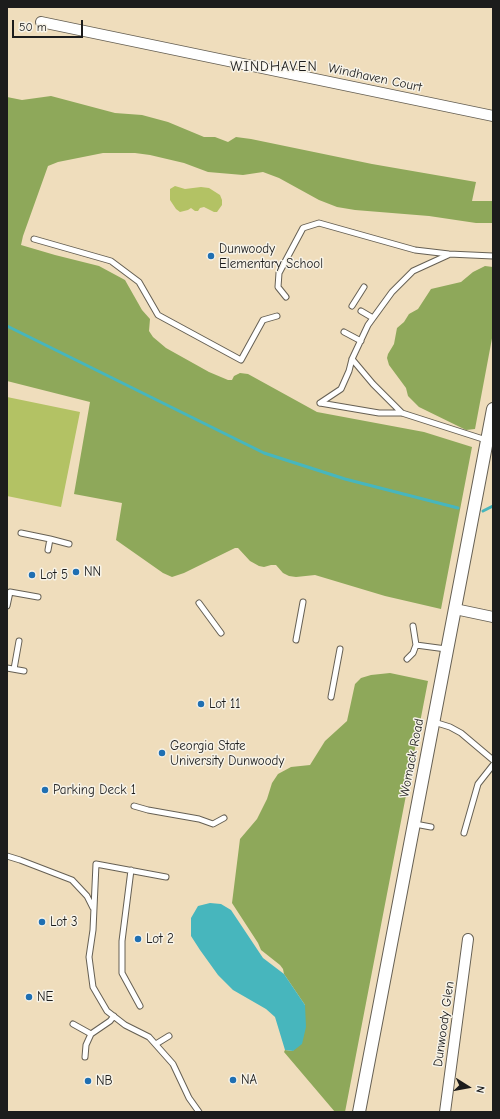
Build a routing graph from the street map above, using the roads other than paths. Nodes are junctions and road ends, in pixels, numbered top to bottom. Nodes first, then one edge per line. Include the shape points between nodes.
1 (41, 22) dead end
2 (493, 116) edge
3 (34, 239) dead end
4 (449, 254) junction
5 (493, 256) edge
6 (364, 287) dead end
7 (286, 298) dead end
8 (352, 306) dead end
9 (361, 311) dead end
10 (277, 316) dead end
11 (373, 318) junction
12 (344, 332) dead end
13 (361, 341) junction
14 (352, 359) junction
15 (493, 409) edge
16 (402, 413) junction
17 (487, 441) junction
18 (20, 533) dead end
19 (50, 539) junction
20 (69, 544) dead end
21 (48, 550) dead end
22 (38, 597) dead end
23 (303, 602) dead end
24 (199, 603) dead end
25 (7, 606) edge
26 (455, 609) junction
27 (493, 617) edge
28 (413, 626) dead end
29 (221, 633) dead end
30 (296, 640) dead end
31 (19, 641) dead end
32 (416, 645) junction
33 (340, 648) dead end
34 (447, 649) junction
35 (407, 659) dead end
36 (7, 668) edge
37 (14, 669) junction
38 (24, 671) dead end
39 (331, 697) dead end
40 (433, 722) junction
41 (493, 760) edge
42 (493, 764) edge
43 (134, 806) dead end
44 (224, 818) dead end
45 (414, 824) junction
46 (431, 827) dead end
47 (464, 832) dead end
48 (7, 856) edge
49 (131, 870) junction
50 (166, 877) dead end
51 (93, 909) junction
52 (468, 939) dead end
53 (140, 1006) dead end
54 (114, 1016) junction
55 (73, 1024) dead end
56 (91, 1034) junction
57 (169, 1036) dead end
58 (156, 1044) junction
59 (85, 1057) dead end
60 (199, 1112) edge
61 (359, 1112) edge
62 (445, 1112) edge

1 - 2 street, Windhaven Court
3 - 10 lane via 111,261 139,282 158,315 241,360 263,320
4 - 5 lane
4 - 7 lane via 415,250 319,222 303,228 279,274 278,287
4 - 11 lane via 413,271 392,292
6 - 8 lane
9 - 11 lane
11 - 13 lane
12 - 13 lane
13 - 14 lane
14 - 16 lane
14 - 16 lane via 341,389 320,403 372,412
15 - 17 street, Womack Road
16 - 17 lane
17 - 26 street, Womack Road
18 - 19 lane
19 - 20 lane
19 - 21 lane
22 - 25 lane via 10,592
23 - 30 lane
24 - 29 lane
26 - 27 street
26 - 34 street, Womack Road
28 - 32 lane
31 - 37 lane
32 - 34 lane
32 - 35 lane
33 - 39 lane
34 - 40 street, Womack Road
36 - 37 lane
37 - 38 lane
40 - 41 lane via 464,735
40 - 45 street, Womack Road
42 - 47 lane via 478,784
43 - 44 lane via 213,824
45 - 46 lane
45 - 61 street, Womack Road
48 - 51 lane via 72,880 87,896
49 - 50 lane
49 - 51 lane via 96,864
49 - 53 lane via 122,941 122,973
51 - 54 lane via 89,957 93,987 107,1011
52 - 62 street, Dunwoody Glen
54 - 56 lane via 110,1022
54 - 58 lane
55 - 56 lane
56 - 59 lane via 86,1045
57 - 58 lane
58 - 60 lane via 173,1064 189,1098

